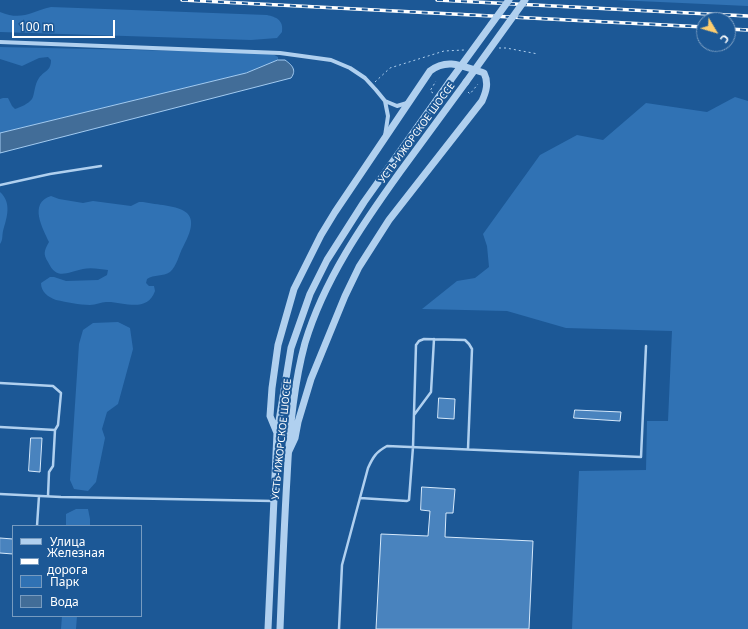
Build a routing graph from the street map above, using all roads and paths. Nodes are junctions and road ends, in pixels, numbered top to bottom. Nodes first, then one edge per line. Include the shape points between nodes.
1 (509, 0) edge
2 (525, 0) edge
3 (0, 42) edge
4 (436, 81) dead end
5 (478, 84) dead end
6 (430, 91) dead end
7 (466, 91) dead end
8 (385, 101) junction
9 (407, 103) junction
10 (384, 138) junction
11 (101, 166) dead end
12 (0, 185) edge
13 (434, 339) junction
14 (646, 346) dead end
15 (0, 383) edge
16 (414, 416) junction
17 (0, 427) edge
18 (55, 430) junction
19 (277, 433) junction
20 (413, 447) junction
21 (468, 449) junction
22 (288, 453) junction
23 (0, 494) edge
24 (39, 496) junction
25 (48, 496) junction
26 (360, 498) junction
27 (273, 501) junction
28 (37, 525) edge
29 (268, 629) edge
30 (280, 629) edge
31 (339, 629) edge

1 - 19 street, УСТЬ-ИЖОРСКОЕ ШОССЕ, bridge via 364,202 327,260 310,294 291,348
2 - 22 street, УСТЬ-ИЖОРСКОЕ ШОССЕ, bridge via 369,215 342,258 306,343 292,411
3 - 8 street via 280,53 325,59 350,68 365,78
4 - 6 path
5 - 7 path via 470,94
8 - 9 street via 397,106
8 - 10 street via 388,116
9 - 10 street
9 - 22 street via 437,65 451,63 484,73 486,77 486,93 482,101 389,220 359,267 311,379 295,438
10 - 19 street via 321,235 294,289 278,346 273,380 270,416
11 - 12 lane
13 - 16 lane via 431,392
13 - 16 lane via 424,339 416,345
13 - 21 lane via 465,340 472,349
14 - 21 lane via 641,457
15 - 18 lane via 53,386 60,394 58,425
16 - 20 lane
17 - 18 lane
18 - 25 lane
19 - 27 street, УСТЬ-ИЖОРСКОЕ ШОССЕ
20 - 21 lane
20 - 26 lane via 388,446 379,450 368,468
20 - 26 lane via 409,500
22 - 30 street, УСТЬ-ИЖОРСКОЕ ШОССЕ
23 - 24 lane
24 - 25 lane
24 - 28 lane
25 - 27 lane
26 - 31 lane via 342,565
27 - 29 street, УСТЬ-ИЖОРСКОЕ ШОССЕ

